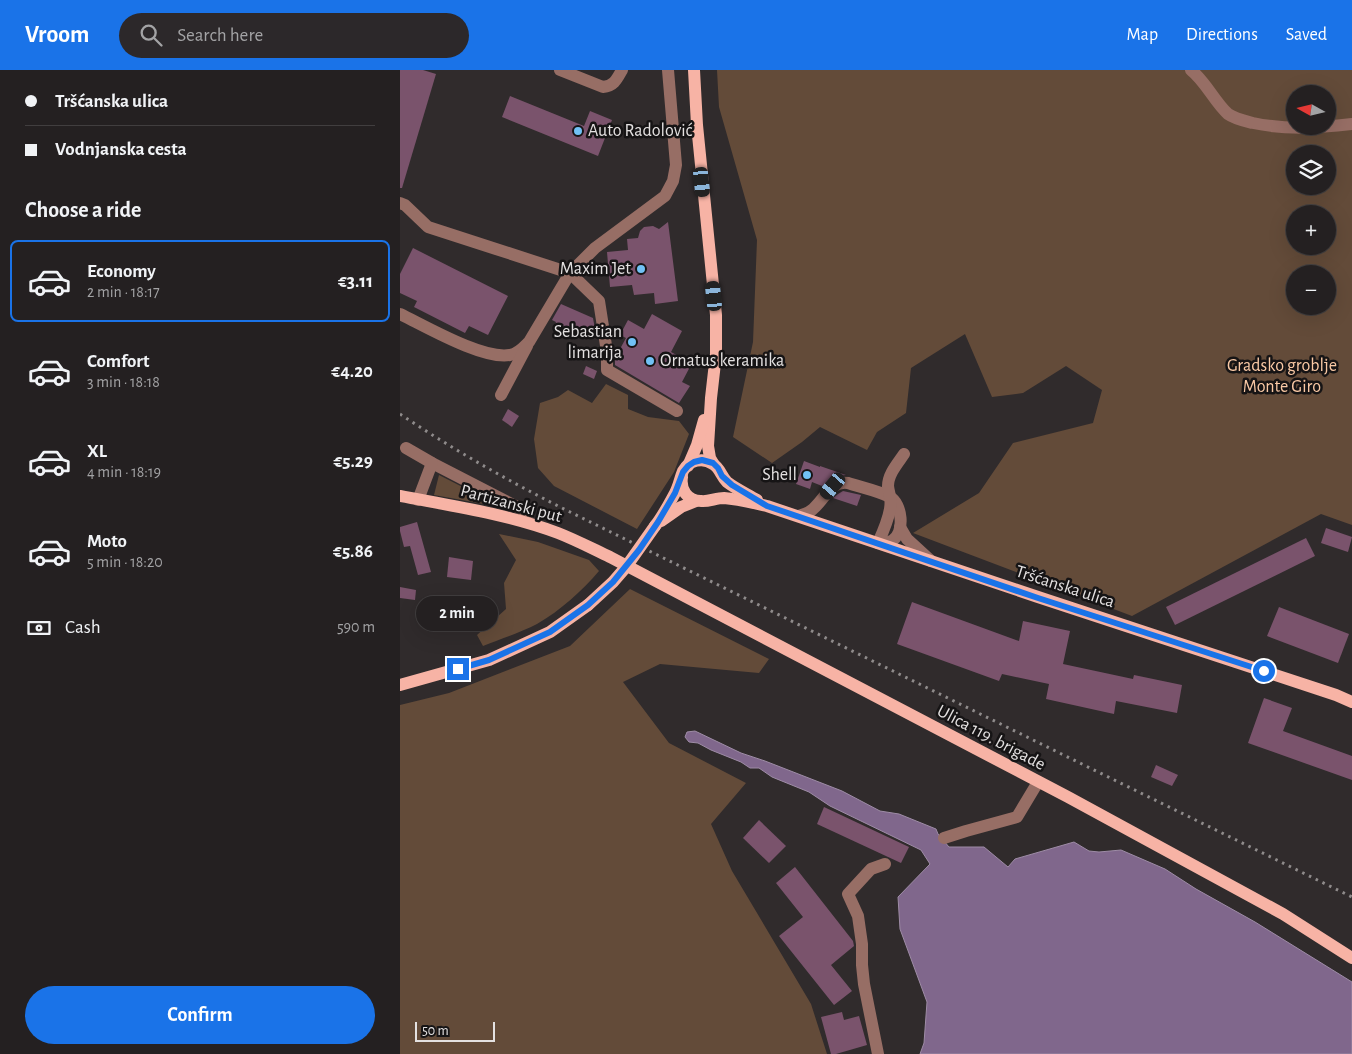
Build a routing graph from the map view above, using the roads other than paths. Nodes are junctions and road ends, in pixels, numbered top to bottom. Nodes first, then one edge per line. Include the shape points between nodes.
1 (560, 70) edge
2 (622, 70) edge
3 (668, 70) edge
4 (694, 70) edge
5 (1191, 70) edge
6 (1352, 124) edge
7 (400, 202) edge
8 (570, 273) junction
9 (400, 314) edge
10 (529, 342) junction
11 (502, 394) dead end
12 (710, 398) junction
13 (677, 411) dead end
14 (406, 448) dead end
15 (904, 454) dead end
16 (432, 463) junction
17 (713, 463) junction
18 (685, 471) junction
19 (722, 476) junction
20 (400, 496) edge
21 (891, 498) junction
22 (711, 499) junction
23 (418, 500) junction
24 (502, 500) junction
25 (696, 500) junction
26 (767, 506) junction
27 (529, 513) dead end
28 (500, 516) junction
29 (798, 516) junction
30 (657, 524) junction
31 (900, 527) junction
32 (878, 543) junction
33 (610, 557) joint
34 (931, 561) junction
35 (400, 685) edge
36 (1352, 702) edge
37 (1038, 782) junction
38 (944, 838) dead end
39 (885, 864) dead end
40 (1352, 958) edge
41 (877, 1054) edge

1 - 2 street via 603,87 615,82
3 - 8 street via 676,165 673,181 665,196 595,248
4 - 12 main road via 716,315 716,354
5 - 6 street via 1229,115 1242,121 1281,128
7 - 8 street via 428,227
8 - 10 street
8 - 13 street via 599,301 607,370
9 - 10 street via 482,352 510,355 521,351
10 - 11 street
12 - 17 main road via 708,446
12 - 18 main road via 697,445
14 - 16 street
15 - 21 street via 889,480
16 - 23 street
16 - 24 street
17 - 18 main road via 694,462
17 - 19 main road
18 - 25 main road via 683,489
18 - 30 main road
19 - 22 main road via 721,488
19 - 26 main road
20 - 23 main road, Partizanski put
21 - 29 street via 842,482 833,486 813,510
21 - 31 street via 898,510
21 - 32 street via 887,521
22 - 25 main road
22 - 26 main road via 732,499
23 - 28 main road, Partizanski put
24 - 27 street
24 - 28 street
25 - 30 main road
26 - 29 main road, Tršćanska ulica
28 - 33 main road, Partizanski put via 558,533
29 - 32 main road, Tršćanska ulica
30 - 35 main road, bridge via 613,582 550,632 489,660
31 - 32 street via 894,539
31 - 34 street via 907,539
32 - 34 main road, Tršćanska ulica
33 - 37 main road, Ulica 119. brigade
34 - 36 main road, Tršćanska ulica
37 - 38 street via 1017,817
37 - 40 main road, Ulica 119. brigade via 1283,914
39 - 41 street via 870,869 848,894 858,916 864,984

